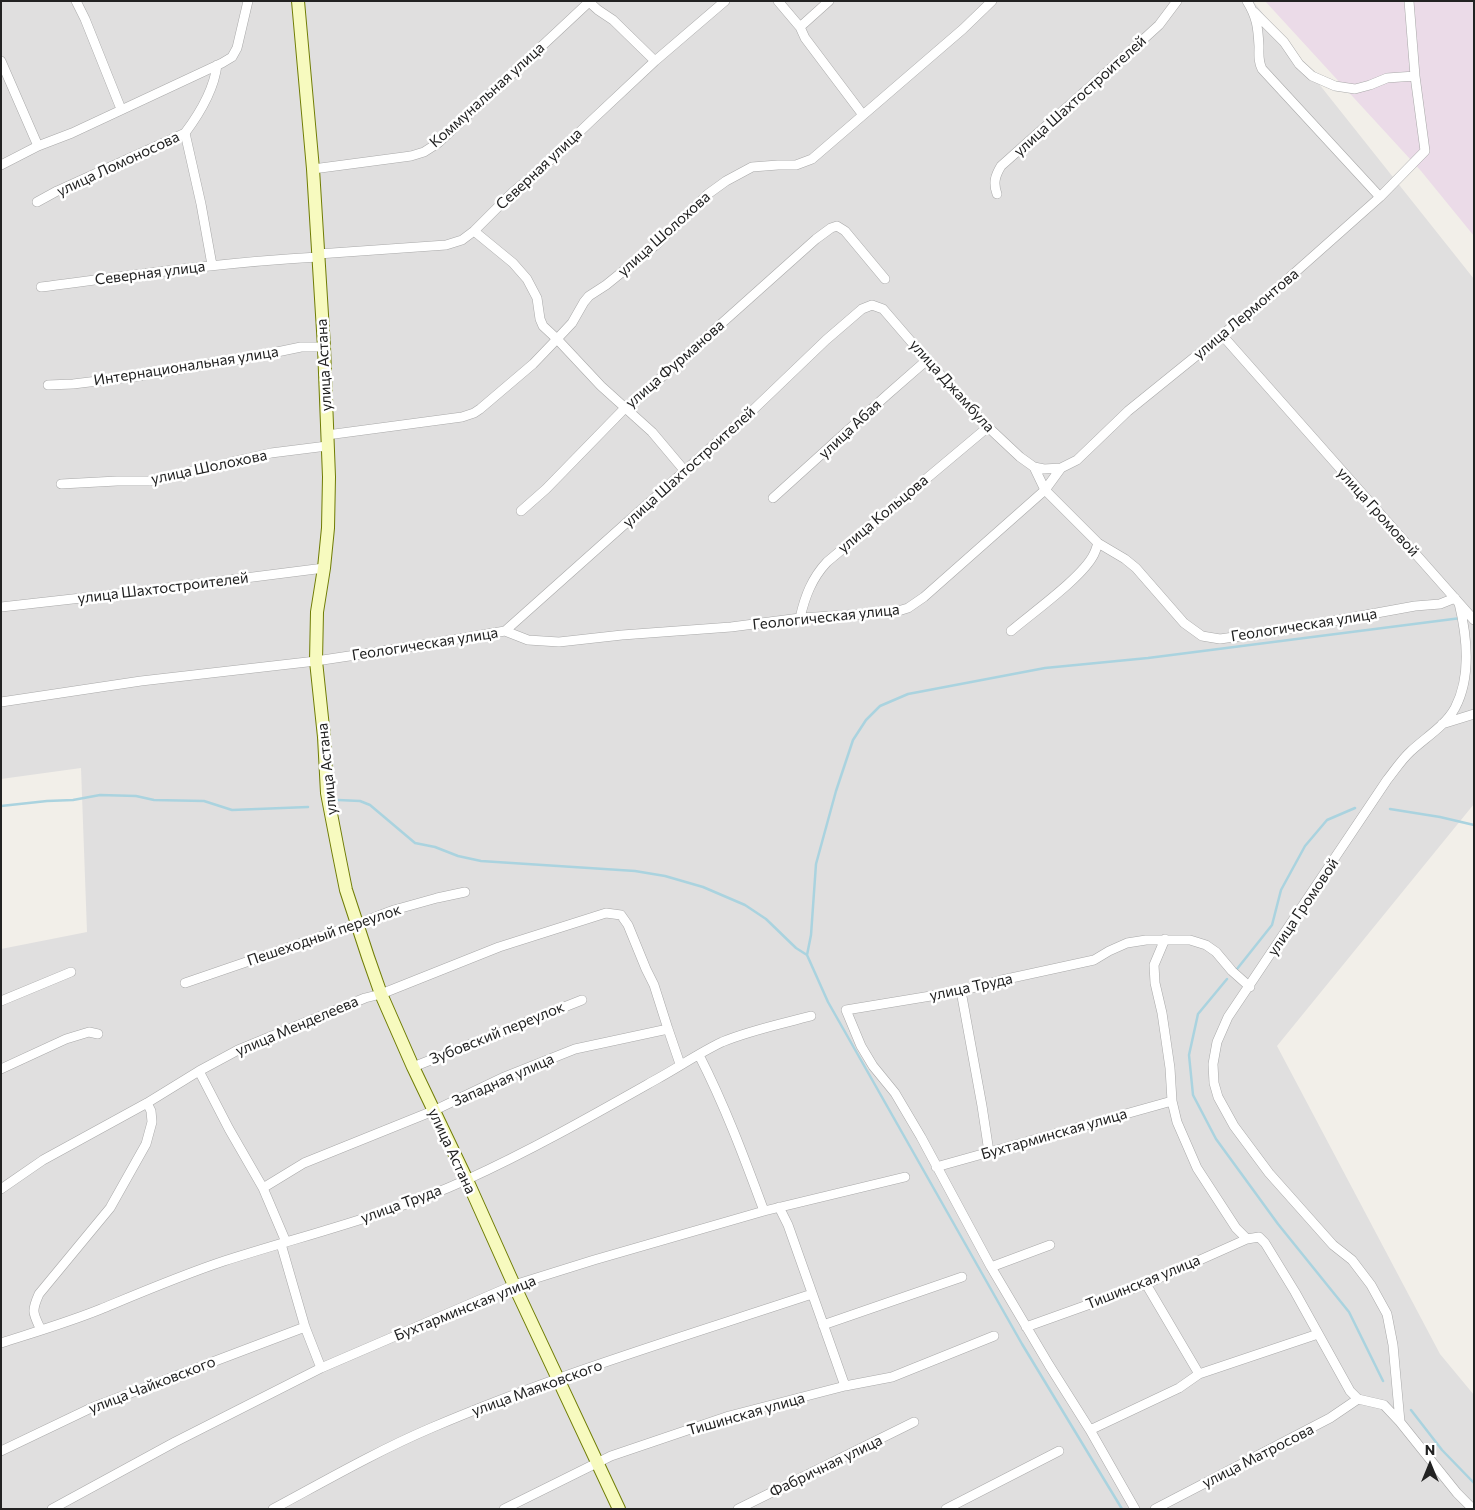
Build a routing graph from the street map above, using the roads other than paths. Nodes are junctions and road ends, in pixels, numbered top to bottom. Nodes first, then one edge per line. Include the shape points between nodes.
1 (76, 1) edge
2 (248, 1) edge
3 (298, 1) edge
4 (725, 1) edge
5 (778, 1) edge
6 (830, 1) edge
7 (992, 1) edge
8 (1177, 1) edge
9 (1247, 1) edge
10 (1409, 1) edge
11 (588, 2) edge
12 (1254, 12) junction
13 (800, 27) junction
14 (1, 61) edge
15 (655, 61) junction
16 (217, 66) junction
17 (1415, 76) junction
18 (121, 109) junction
19 (863, 115) junction
20 (185, 132) junction
21 (38, 146) junction
22 (1, 165) edge
23 (313, 169) junction
24 (997, 194) dead end
25 (1380, 197) junction
26 (37, 202) dead end
27 (474, 231) junction
28 (318, 255) junction
29 (212, 265) junction
30 (885, 279) dead end
31 (41, 287) dead end
32 (872, 305) joint
33 (1222, 336) junction
34 (557, 339) junction
35 (324, 347) junction
36 (927, 360) junction
37 (48, 385) dead end
38 (625, 408) junction
39 (988, 427) junction
40 (327, 440) junction
41 (1034, 467) junction
42 (1061, 468) junction
43 (1044, 469) joint
44 (684, 470) junction
45 (61, 484) dead end
46 (1045, 490) junction
47 (773, 498) dead end
48 (521, 511) dead end
49 (1098, 543) junction
50 (324, 568) junction
51 (1457, 600) junction
52 (1, 607) edge
53 (908, 608) joint
54 (800, 618) junction
55 (1474, 620) edge
56 (505, 631) junction
57 (1011, 631) dead end
58 (316, 661) junction
59 (1, 702) edge
60 (1474, 714) edge
61 (1442, 724) junction
62 (465, 892) dead end
63 (357, 924) junction
64 (1165, 940) junction
65 (71, 972) dead end
66 (185, 983) dead end
67 (1250, 986) junction
68 (960, 992) junction
69 (381, 994) junction
70 (582, 1000) dead end
71 (1, 1001) edge
72 (811, 1016) dead end
73 (668, 1029) junction
74 (98, 1034) dead end
75 (699, 1055) junction
76 (680, 1064) junction
77 (413, 1067) junction
78 (1, 1069) edge
79 (199, 1071) junction
80 (1172, 1101) junction
81 (147, 1103) junction
82 (434, 1111) junction
83 (989, 1152) junction
84 (936, 1167) junction
85 (905, 1177) dead end
86 (467, 1180) junction
87 (263, 1188) junction
88 (1, 1189) edge
89 (779, 1207) junction
90 (764, 1210) junction
91 (1247, 1239) junction
92 (283, 1243) junction
93 (1050, 1245) dead end
94 (991, 1267) junction
95 (962, 1277) dead end
96 (1146, 1284) junction
97 (514, 1285) junction
98 (812, 1294) junction
99 (823, 1325) junction
100 (305, 1327) junction
101 (1026, 1327) junction
102 (41, 1330) junction
103 (1318, 1334) junction
104 (994, 1336) dead end
105 (1, 1343) edge
106 (321, 1368) junction
107 (1199, 1374) junction
108 (557, 1378) junction
109 (845, 1386) junction
110 (1358, 1399) junction
111 (914, 1422) dead end
112 (1400, 1422) junction
113 (1090, 1430) junction
114 (1, 1450) edge
115 (1059, 1451) dead end
116 (598, 1462) junction
117 (52, 1509) edge
118 (273, 1509) edge
119 (504, 1509) edge
120 (619, 1509) edge
121 (738, 1509) edge
122 (946, 1509) edge
123 (1135, 1509) edge
124 (1155, 1509) edge
125 (1473, 1509) edge

1 - 18 street
2 - 16 street via 237,48 232,57
3 - 23 street, улица Астана
4 - 15 street, Северная улица
5 - 13 street
6 - 13 street
7 - 19 street, улица Шолохова
8 - 24 street, улица Шахтостроителей via 1159,25 1002,166 995,175
9 - 12 street
10 - 17 street
11 - 15 street via 613,20
11 - 23 street, Коммунальная улица via 424,152
12 - 17 street via 1312,76 1335,86 1355,89 1388,78
12 - 25 street via 1258,63 1262,69
13 - 19 street
14 - 21 street
15 - 27 street, Северная улица
16 - 18 street
16 - 20 street, улица Ломоносова via 216,79
17 - 25 street, улица Лермонтова via 1425,151
18 - 21 street
19 - 34 street, улица Шолохова via 804,163 752,168 726,181 658,243 589,296
20 - 26 street, улица Ломоносова
20 - 29 street
21 - 22 street
23 - 28 street, улица Астана
25 - 33 street, улица Лермонтова
27 - 28 street, Северная улица via 462,240 446,244
27 - 34 street via 527,279 537,298 543,326
28 - 29 street, Северная улица
28 - 35 street, улица Астана
29 - 31 street, Северная улица
30 - 38 street, улица Фурманова via 844,231 837,226 831,228
32 - 36 street, улица Джамбула via 883,309
32 - 44 street, улица Шахтостроителей via 862,309 826,340
33 - 42 street, улица Лермонтова via 1128,410 1077,460
33 - 51 street, улица Громовой
34 - 38 street
34 - 40 street, улица Шолохова via 533,364 474,413
35 - 37 street, Интернациональная улица via 301,347 139,376
35 - 40 street, улица Астана
36 - 39 street, улица Джамбула
36 - 47 street, улица Абая
38 - 44 street via 652,432
38 - 48 street, улица Фурманова
39 - 41 street, улица Джамбула
39 - 54 street, улица Кольцова via 827,562 811,584
40 - 45 street, улица Шолохова via 148,480
40 - 50 street, улица Астана via 328,528
41 - 43 street, улица Джамбула
41 - 46 street, улица Джамбула
42 - 43 street, улица Лермонтова
42 - 46 street, улица Лермонтова
44 - 56 street, улица Шахтостроителей
46 - 49 street, улица Джамбула
46 - 53 street, улица Лермонтова
49 - 51 street, Геологическая улица via 1136,568 1184,623 1202,636 1220,639
49 - 57 street via 1089,562 1071,581
50 - 52 street, улица Шахтостроителей
50 - 58 street, улица Астана via 317,612
51 - 55 street
51 - 61 street, улица Громовой via 1466,642 1464,679 1454,708
53 - 54 street, Геологическая улица via 895,612
54 - 56 street, Геологическая улица via 558,642 528,640
56 - 58 street, Геологическая улица
58 - 59 street, Геологическая улица via 140,681
58 - 63 street, улица Астана via 328,802 346,890
60 - 61 street
61 - 67 street, улица Громовой via 1410,752 1387,780
62 - 63 street, Пешеходный переулок via 394,910
63 - 66 street, Пешеходный переулок
63 - 69 street, улица Астана
64 - 67 street, улица Труда via 1190,940 1206,945
64 - 68 street, улица Труда via 1127,944 1094,960
64 - 80 street via 1154,965
65 - 71 street
67 - 112 street, улица Громовой via 1228,1017 1217,1042 1213,1064 1218,1097 1234,1126 1269,1173 1333,1245 1352,1260 1371,1285 1387,1314
68 - 83 street
68 - 84 street, улица Труда via 846,1010 861,1046 895,1092
69 - 73 street, улица Менделеева via 499,947 606,913 615,913 622,915 628,925 654,985
69 - 77 street, улица Астана
69 - 79 street, улица Менделеева via 238,1050
70 - 77 street, Зубовский переулок
72 - 75 street, улица Труда via 749,1032
73 - 76 street
73 - 82 street, Западная улица via 575,1049 502,1078
74 - 78 street via 89,1032 66,1039
75 - 76 street, улица Труда
75 - 90 street via 733,1127
76 - 86 street, улица Труда via 552,1138
77 - 82 street, улица Астана
79 - 81 street, улица Менделеева
79 - 87 street
80 - 83 street, Бухтарминская улица
80 - 91 street via 1177,1122 1197,1168 1236,1228
81 - 88 street, улица Менделеева via 43,1160
81 - 102 street via 152,1122 146,1144 133,1168 110,1208 39,1294 33,1306
82 - 86 street, улица Астана
82 - 87 street, Западная улица via 304,1164
83 - 84 street, Бухтарминская улица
84 - 94 street
85 - 89 street, Бухтарминская улица
86 - 92 street, улица Труда via 409,1203
86 - 97 street, улица Астана
87 - 92 street
89 - 90 street, Бухтарминская улица
89 - 98 street
90 - 97 street, Бухтарминская улица
91 - 96 street, Тишинская улица
91 - 103 street, Тишинская улица via 1259,1237 1265,1243
92 - 100 street
92 - 102 street, улица Труда via 181,1276
93 - 94 street
94 - 101 street
95 - 99 street
96 - 101 street, Тишинская улица
96 - 107 street
97 - 106 street, Бухтарминская улица
97 - 108 street, улица Астана
98 - 99 street
98 - 108 street, улица Маяковского
99 - 109 street
100 - 106 street
100 - 114 street, улица Чайковского via 91,1408
101 - 113 street
102 - 105 street, улица Труда
103 - 107 street
103 - 110 street via 1350,1391
104 - 109 street, Тишинская улица via 892,1377
106 - 117 street, Бухтарминская улица
107 - 113 street via 1179,1388
108 - 116 street, улица Астана
108 - 118 street, улица Маяковского via 431,1428
109 - 116 street, Тишинская улица via 729,1416
110 - 112 street via 1384,1406
110 - 124 street, улица Матросова via 1330,1418
111 - 121 street, Фабричная улица
112 - 125 street
113 - 123 street
115 - 122 street
116 - 119 street, Тишинская улица
116 - 120 street, улица Астана

